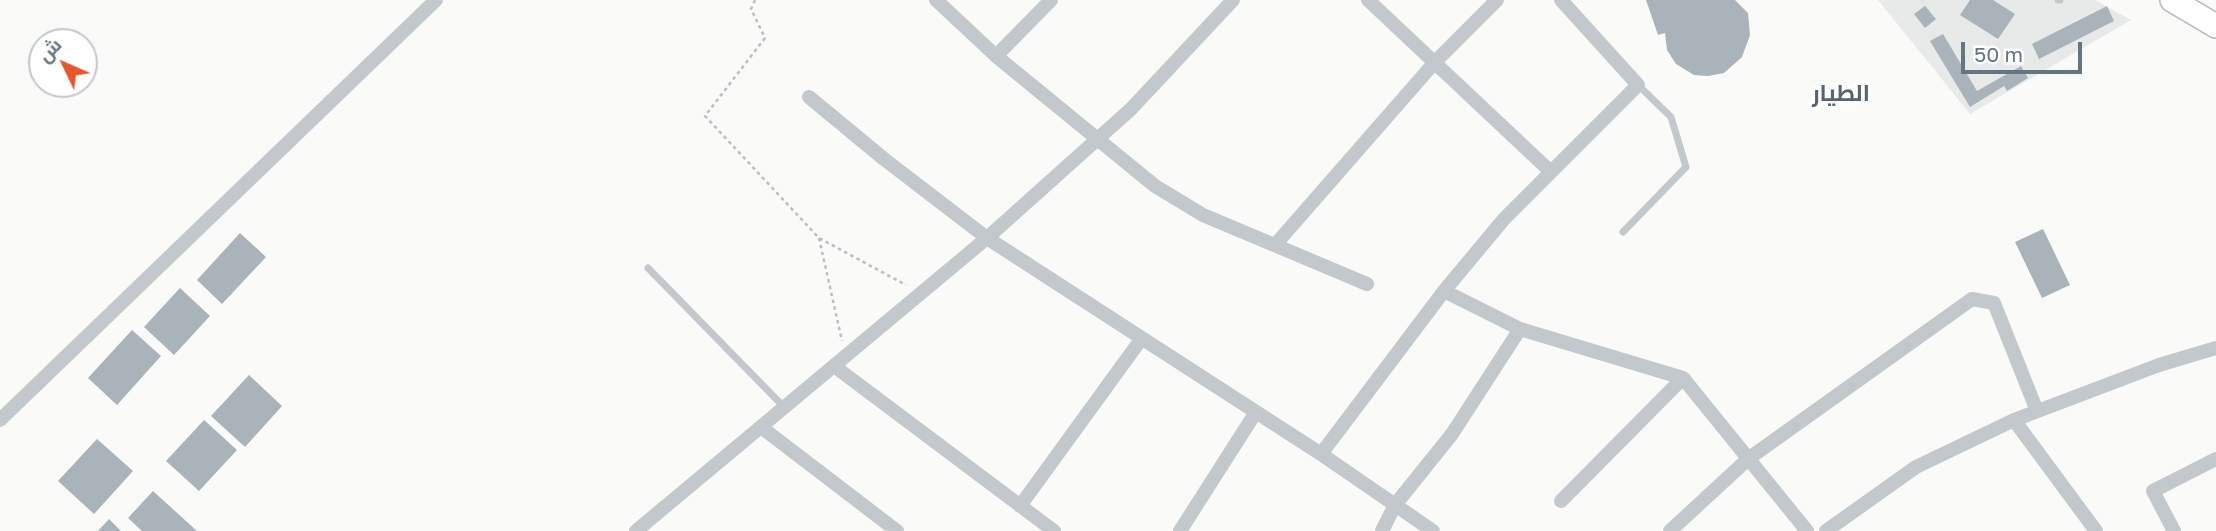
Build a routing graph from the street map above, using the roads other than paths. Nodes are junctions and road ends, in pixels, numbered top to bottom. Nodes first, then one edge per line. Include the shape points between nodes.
1 (436, 0) edge
2 (936, 0) edge
3 (1051, 0) edge
4 (1233, 0) edge
5 (1368, 0) edge
6 (1497, 0) edge
7 (1561, 0) edge
8 (2172, 0) edge
9 (2216, 26) edge
10 (996, 56) junction
11 (1435, 62) junction
12 (1639, 85) junction
13 (809, 97) dead end
14 (1097, 140) junction
15 (1551, 172) junction
16 (1623, 232) dead end
17 (987, 238) junction
18 (1275, 245) junction
19 (648, 268) dead end
20 (1367, 284) dead end
21 (1444, 291) junction
22 (1520, 329) junction
23 (1142, 338) junction
24 (2216, 348) edge
25 (834, 366) junction
26 (1683, 379) junction
27 (784, 407) junction
28 (2037, 411) junction
29 (1256, 412) junction
30 (0, 420) edge
31 (2014, 420) junction
32 (761, 426) junction
33 (1321, 454) junction
34 (1748, 459) junction
35 (2216, 459) edge
36 (1560, 501) dead end
37 (1395, 505) junction
38 (1020, 506) junction
39 (636, 531) edge
40 (897, 531) edge
41 (1054, 531) edge
42 (1180, 531) edge
43 (1382, 531) edge
44 (1433, 531) edge
45 (1670, 531) edge
46 (1807, 531) edge
47 (1826, 531) edge
48 (2096, 531) edge
49 (2174, 531) edge

1 - 30 street
2 - 10 street
3 - 10 street
4 - 14 street
5 - 11 street
6 - 11 street
7 - 12 street
8 - 9 main road
10 - 14 street
11 - 15 street
11 - 18 street
12 - 15 street
12 - 16 lane via 1671,117 1686,167
13 - 17 street
14 - 17 street
14 - 18 street via 1155,186 1203,215
15 - 21 street via 1504,219
17 - 23 street
17 - 25 street
18 - 20 street
19 - 27 lane
21 - 22 street
21 - 33 street
22 - 26 street
22 - 37 street via 1452,434
23 - 29 street
23 - 38 street
24 - 28 street
25 - 27 street
25 - 38 street
26 - 34 street
26 - 36 street
27 - 32 street
28 - 31 street
28 - 34 street via 1994,303 1972,299
29 - 33 street
29 - 42 street
31 - 47 street via 1916,467
31 - 48 street
32 - 39 street
32 - 40 street
33 - 37 street
34 - 45 street
34 - 46 street
35 - 49 street via 2153,491
37 - 43 street
37 - 44 street
38 - 41 street

